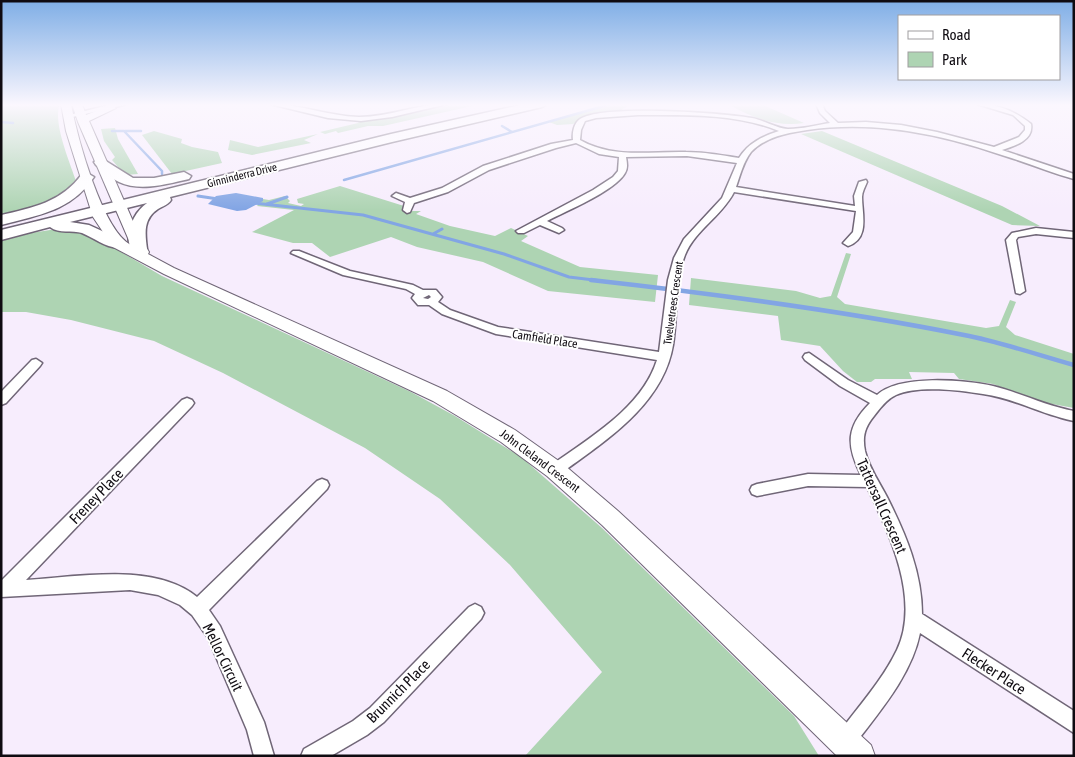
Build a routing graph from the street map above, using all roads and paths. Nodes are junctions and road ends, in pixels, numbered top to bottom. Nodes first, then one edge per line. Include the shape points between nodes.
1 (74, 139) edge
2 (91, 139) edge
3 (361, 139) edge
4 (380, 139) edge
5 (765, 139) edge
6 (955, 139) edge
7 (1020, 139) edge
8 (577, 141) joint
9 (996, 149) junction
10 (622, 154) junction
11 (285, 159) junction
12 (741, 161) junction
13 (101, 162) junction
14 (233, 172) junction
15 (87, 177) junction
16 (1074, 177) edge
17 (863, 182) dead end
18 (732, 189) junction
19 (396, 196) dead end
20 (117, 201) junction
21 (96, 206) junction
22 (860, 209) junction
23 (540, 221) junction
24 (1, 222) edge
25 (31, 228) junction
26 (559, 230) dead end
27 (521, 231) dead end
28 (1, 235) edge
29 (1074, 235) edge
30 (848, 243) dead end
31 (118, 244) junction
32 (139, 249) junction
33 (296, 253) dead end
34 (154, 263) junction
35 (1020, 291) dead end
36 (664, 357) junction
37 (809, 357) dead end
38 (36, 363) dead end
39 (1, 400) edge
40 (878, 401) junction
41 (188, 403) dead end
42 (1074, 416) edge
43 (555, 470) junction
44 (870, 481) junction
45 (322, 485) dead end
46 (757, 490) dead end
47 (3, 589) edge
48 (198, 609) junction
49 (475, 613) dead end
50 (914, 619) junction
51 (1074, 724) edge
52 (852, 749) edge
53 (264, 756) edge
54 (311, 756) edge

1 - 15 street, John Cleland Crescent
2 - 13 street, John Cleland Crescent
3 - 11 main road, Ginninderra Drive
4 - 11 main road, Ginninderra Drive
5 - 12 street, Twelvetrees Crescent via 750,149
6 - 9 street, Twelvetrees Crescent
7 - 9 street
8 - 10 street via 592,149
8 - 19 street via 486,168 409,205
9 - 16 street, Twelvetrees Crescent
10 - 12 street via 689,154
10 - 23 street via 622,172 612,182
11 - 14 main road
12 - 18 street, Twelvetrees Crescent
13 - 14 main road via 121,178 139,182
13 - 20 street, John Cleland Crescent
14 - 20 main road, Ginninderra Drive
14 - 32 main road via 151,207 140,217 136,231
15 - 21 street, John Cleland Crescent
15 - 24 main road via 78,189 58,203
17 - 22 street via 858,196
18 - 22 street
18 - 36 street, Twelvetrees Crescent via 682,250
20 - 21 main road, Ginninderra Drive
20 - 32 street, John Cleland Crescent
21 - 24 main road, Ginninderra Drive
21 - 25 main road, Ginninderra Drive
21 - 31 street, John Cleland Crescent
22 - 30 street via 859,233
23 - 26 street
23 - 27 street
25 - 28 main road, Ginninderra Drive
25 - 31 main road via 74,226
29 - 35 street via 1036,231 1014,235 1011,240
31 - 34 street, John Cleland Crescent
32 - 34 street, John Cleland Crescent
33 - 36 street, Camfield Place via 347,273 409,287 422,293 418,301 431,302 446,312 496,330
34 - 43 street, John Cleland Crescent via 440,396 502,432
36 - 43 street, Twelvetrees Crescent via 645,394 624,417
37 - 40 street via 844,384
38 - 39 street
40 - 42 street, Tattersall Crescent via 891,391 907,387 972,387
40 - 44 street, Tattersall Crescent via 858,427 855,441
41 - 47 street, Freney Place
43 - 52 street, John Cleland Crescent via 610,518
44 - 46 street via 808,480
44 - 50 street, Tattersall Crescent via 906,559 914,589
45 - 48 street
47 - 48 street, Mellor Circuit via 130,582 160,586
48 - 53 street, Mellor Circuit via 214,632 257,729
49 - 54 street, Brunnich Place via 376,715
50 - 51 street, Flecker Place
50 - 52 street, Tattersall Crescent via 908,647

